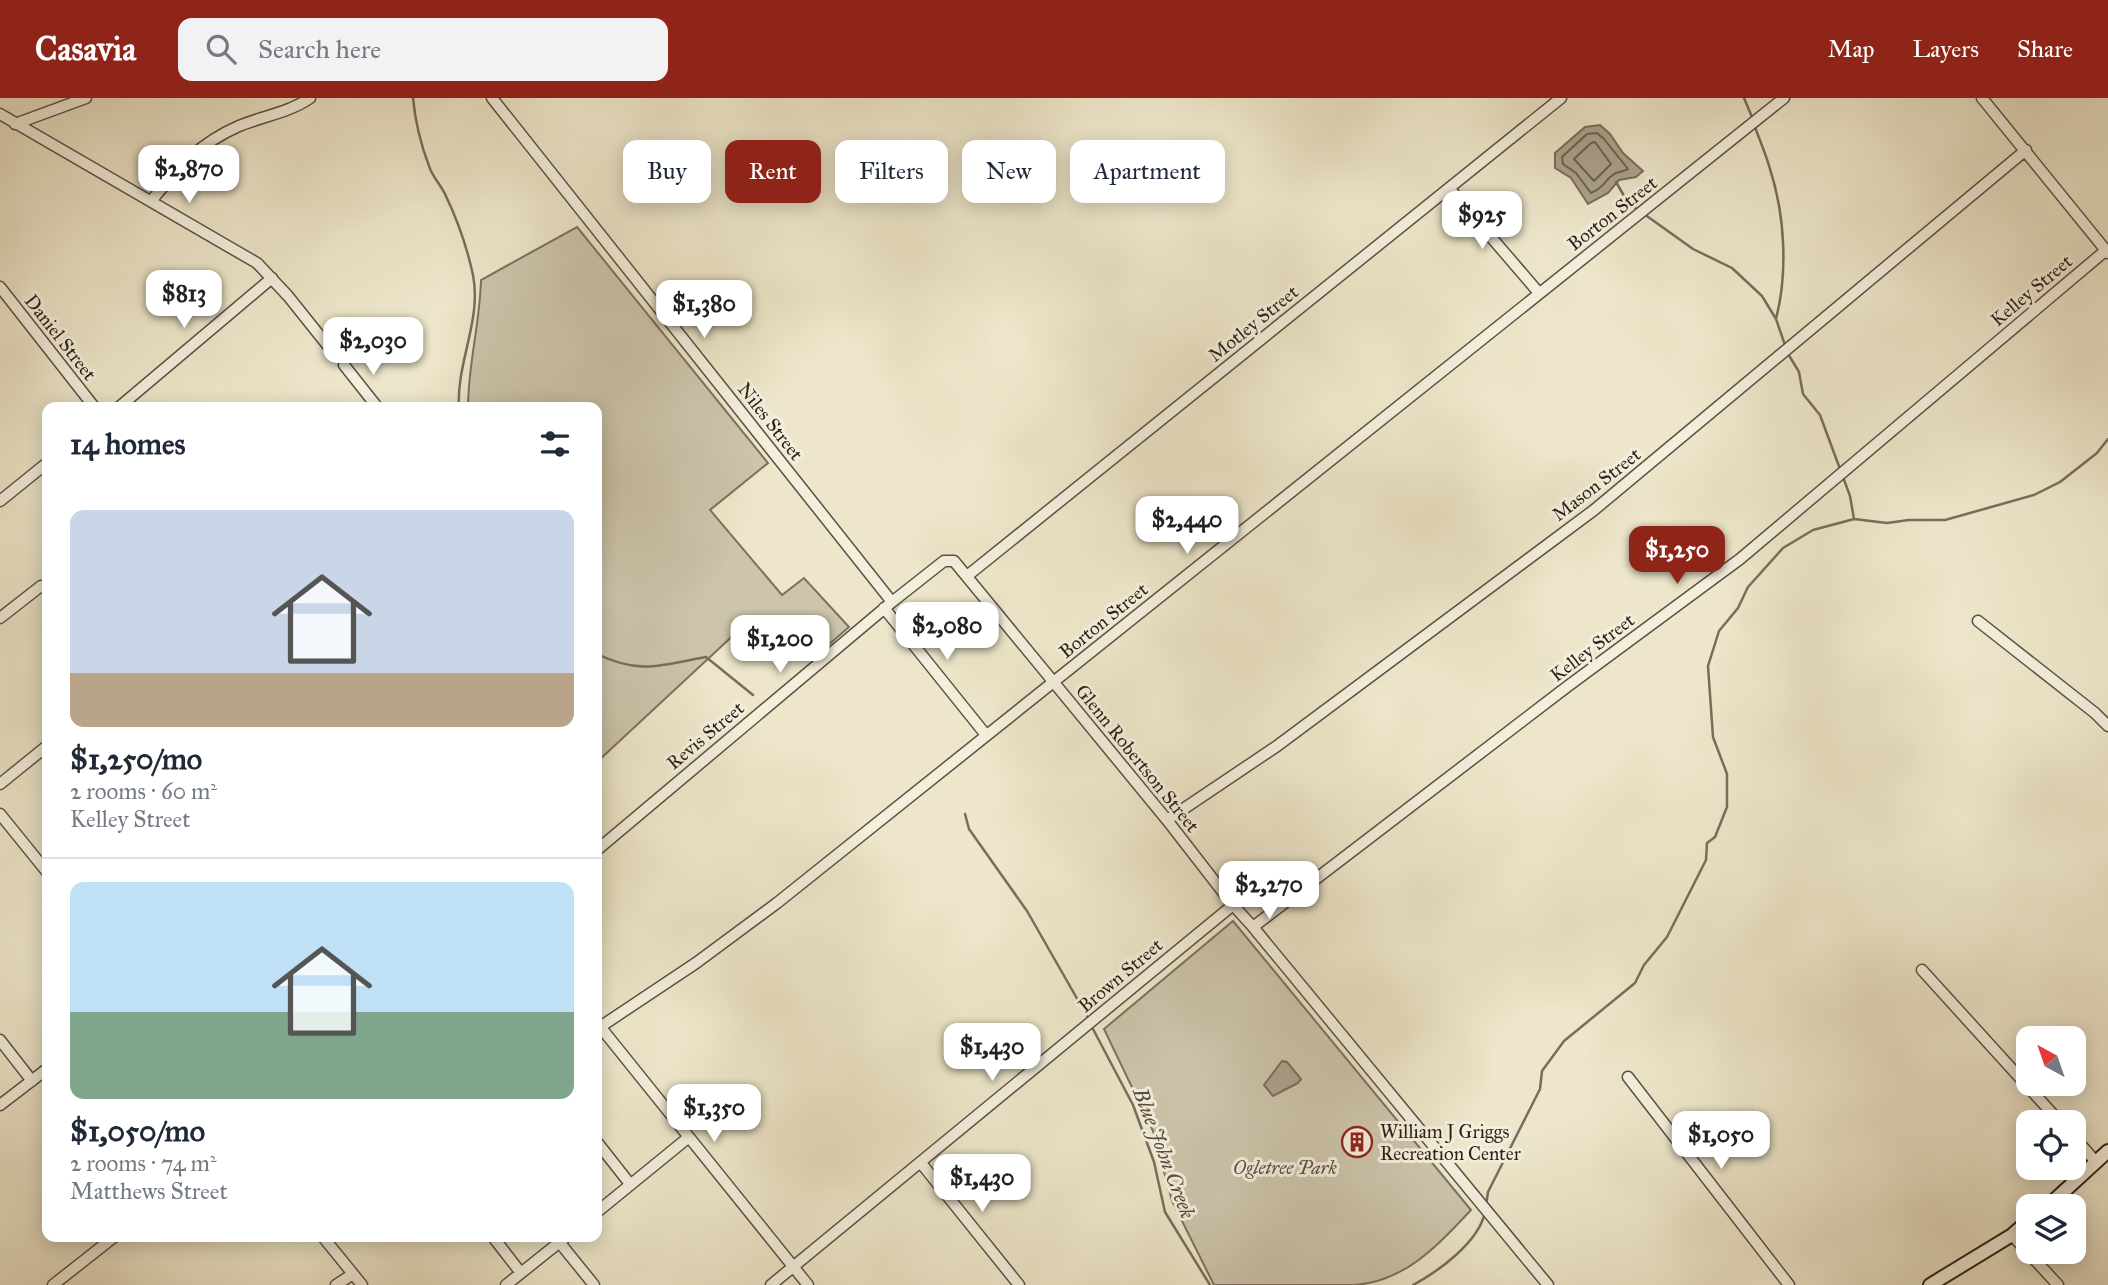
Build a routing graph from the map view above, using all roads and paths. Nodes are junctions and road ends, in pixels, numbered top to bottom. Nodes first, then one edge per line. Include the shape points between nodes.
1 (86, 98) edge
2 (310, 98) edge
3 (492, 98) edge
4 (1562, 98) edge
5 (1784, 98) edge
6 (1982, 98) edge
7 (0, 114) edge
8 (15, 124) junction
9 (2026, 150) junction
10 (1449, 188) junction
11 (152, 201) junction
12 (2107, 252) edge
13 (272, 278) junction
14 (0, 287) edge
15 (1539, 293) junction
16 (332, 351) dead end
17 (344, 365) dead end
18 (90, 402) edge
19 (125, 402) edge
20 (373, 402) edge
21 (42, 467) edge
22 (0, 501) edge
23 (967, 576) junction
24 (41, 586) dead end
25 (888, 605) junction
26 (0, 618) edge
27 (1978, 621) dead end
28 (1053, 682) junction
29 (2108, 726) edge
30 (986, 734) junction
31 (42, 750) edge
32 (0, 784) edge
33 (0, 814) edge
34 (1167, 820) junction
35 (602, 846) edge
36 (42, 866) edge
37 (1233, 905) junction
38 (1254, 927) junction
39 (1922, 970) dead end
40 (602, 1022) edge
41 (602, 1030) edge
42 (0, 1040) edge
43 (42, 1073) edge
44 (1628, 1077) dead end
45 (32, 1081) junction
46 (0, 1105) edge
47 (2049, 1110) edge
48 (689, 1137) junction
49 (602, 1148) edge
50 (2086, 1151) edge
51 (2108, 1151) edge
52 (2096, 1162) junction
53 (920, 1163) junction
54 (630, 1184) junction
55 (2061, 1194) edge
56 (602, 1208) edge
57 (2016, 1231) edge
58 (2011, 1235) junction
59 (108, 1242) edge
60 (327, 1242) edge
61 (497, 1242) edge
62 (560, 1242) edge
63 (564, 1242) edge
64 (794, 1267) junction
65 (521, 1273) junction
66 (353, 1274) junction
67 (52, 1285) edge
68 (336, 1285) edge
69 (362, 1285) edge
70 (506, 1285) edge
71 (594, 1285) edge
72 (771, 1285) edge
73 (808, 1285) edge
74 (1019, 1285) edge
75 (1548, 1285) edge
76 (1789, 1285) edge
77 (1930, 1285) edge
78 (2058, 1285) edge

1 - 8 street
2 - 11 street via 275,116 240,125 206,144 183,162
3 - 25 street, Niles Street
4 - 10 street, Motley Street
5 - 15 street, Borton Street
6 - 9 street
7 - 8 street
8 - 11 street
9 - 12 street
9 - 34 street, Mason Street via 1594,510 1277,746
10 - 15 street
10 - 23 street, Motley Street
11 - 13 street via 257,263
12 - 38 street, Kelley Street via 1740,559
13 - 16 street
13 - 19 street
14 - 18 street, Daniel Street
15 - 28 street, Borton Street
17 - 20 street
21 - 22 street
23 - 25 street, Revis Street via 954,561 944,561
23 - 28 street, Glenn Robertson Street
24 - 26 street
25 - 30 street, Niles Street
25 - 35 street, Revis Street
27 - 29 street
28 - 30 street, Borton Street
28 - 34 street, Glenn Robertson Street
30 - 40 street, Borton Street via 776,903 696,963
31 - 32 street
33 - 36 street
34 - 37 street, Glenn Robertson Street
37 - 38 street, Glenn Robertson Street
37 - 53 street, Brown Street
38 - 75 street, Glenn Robertson Street
39 - 47 street
41 - 48 street
42 - 45 street
43 - 45 street
44 - 76 street
45 - 46 street
48 - 54 street
48 - 64 street
49 - 54 street
50 - 52 street
51 - 52 street
52 - 55 street
53 - 64 street, Brown Street
53 - 74 street
54 - 56 street
57 - 58 street
58 - 77 street
58 - 78 street
59 - 67 street
60 - 66 street
61 - 65 street
62 - 65 street
63 - 71 street
64 - 72 street, Brown Street
64 - 73 street
65 - 70 street
66 - 68 street
66 - 69 street

